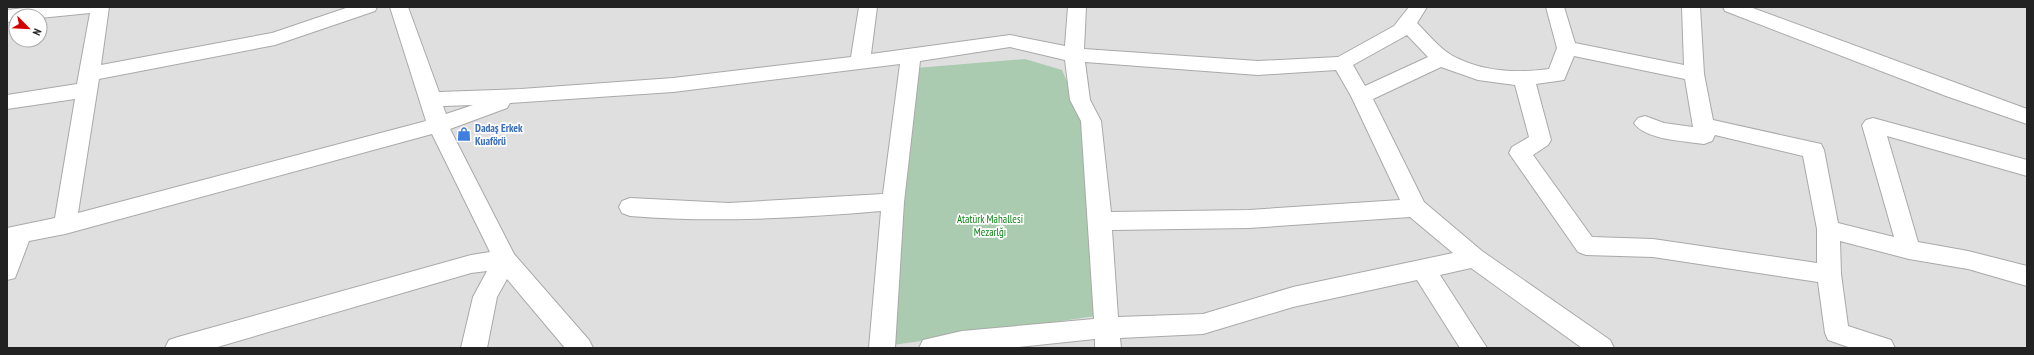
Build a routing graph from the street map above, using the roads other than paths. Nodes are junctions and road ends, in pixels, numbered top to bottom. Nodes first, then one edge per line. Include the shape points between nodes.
1 (88, 7) edge
2 (100, 7) edge
3 (368, 7) edge
4 (399, 7) edge
5 (868, 7) edge
6 (1077, 7) edge
7 (1418, 7) edge
8 (1555, 7) edge
9 (1691, 7) edge
10 (1732, 7) edge
11 (7, 16) edge
12 (1407, 24) junction
13 (1567, 48) junction
14 (1074, 55) junction
15 (911, 56) junction
16 (1442, 58) junction
17 (860, 62) junction
18 (1342, 62) junction
19 (1694, 74) junction
20 (1524, 79) junction
21 (88, 82) junction
22 (521, 96) junction
23 (1361, 96) junction
24 (431, 99) junction
25 (7, 102) edge
26 (2027, 117) edge
27 (1644, 123) dead end
28 (438, 125) junction
29 (1703, 125) junction
30 (2027, 168) edge
31 (893, 202) junction
32 (630, 206) dead end
33 (1415, 208) junction
34 (1100, 221) junction
35 (65, 225) junction
36 (1828, 229) junction
37 (13, 235) edge
38 (1909, 250) junction
39 (1474, 258) junction
40 (505, 260) junction
41 (1423, 269) junction
42 (7, 271) edge
43 (1829, 274) junction
44 (2027, 276) edge
45 (1107, 338) edge
46 (178, 348) edge
47 (474, 348) edge
48 (580, 348) edge
49 (882, 348) edge
50 (932, 348) edge
51 (1474, 348) edge
52 (1601, 348) edge
53 (1882, 348) edge

1 - 11 street
2 - 21 street
3 - 21 street via 275,39
4 - 24 street
5 - 17 street
6 - 14 street
7 - 12 street
8 - 13 street
9 - 19 street
10 - 26 street via 1946,89
12 - 16 street
12 - 18 street via 1402,30
13 - 19 street
13 - 20 street via 1557,75
14 - 15 street via 1010,41
14 - 18 street via 1258,68
14 - 34 street via 1080,100 1091,121
15 - 17 street
15 - 31 street
16 - 20 street via 1451,64 1478,73
16 - 23 street
17 - 22 street via 673,85
18 - 23 street
19 - 29 street
20 - 43 street via 1540,140 1520,153 1586,246 1653,248
21 - 25 street
21 - 35 street
22 - 24 street
22 - 28 street
23 - 33 street
24 - 28 street
27 - 29 street via 1660,130 1704,136
28 - 35 street
28 - 40 street
29 - 36 street via 1813,150
30 - 38 street via 1873,125
31 - 32 street via 797,210 729,212 676,212
31 - 49 street
33 - 34 street via 1249,219
33 - 39 street
34 - 45 street
35 - 37 street
36 - 38 street
36 - 43 street
37 - 42 street
38 - 44 street via 1968,260
39 - 41 street
39 - 52 street
40 - 46 street via 471,264
40 - 47 street via 485,297
40 - 48 street
41 - 45 street via 1293,297 1203,324
41 - 51 street
43 - 53 street via 1837,333
45 - 50 street via 962,342

